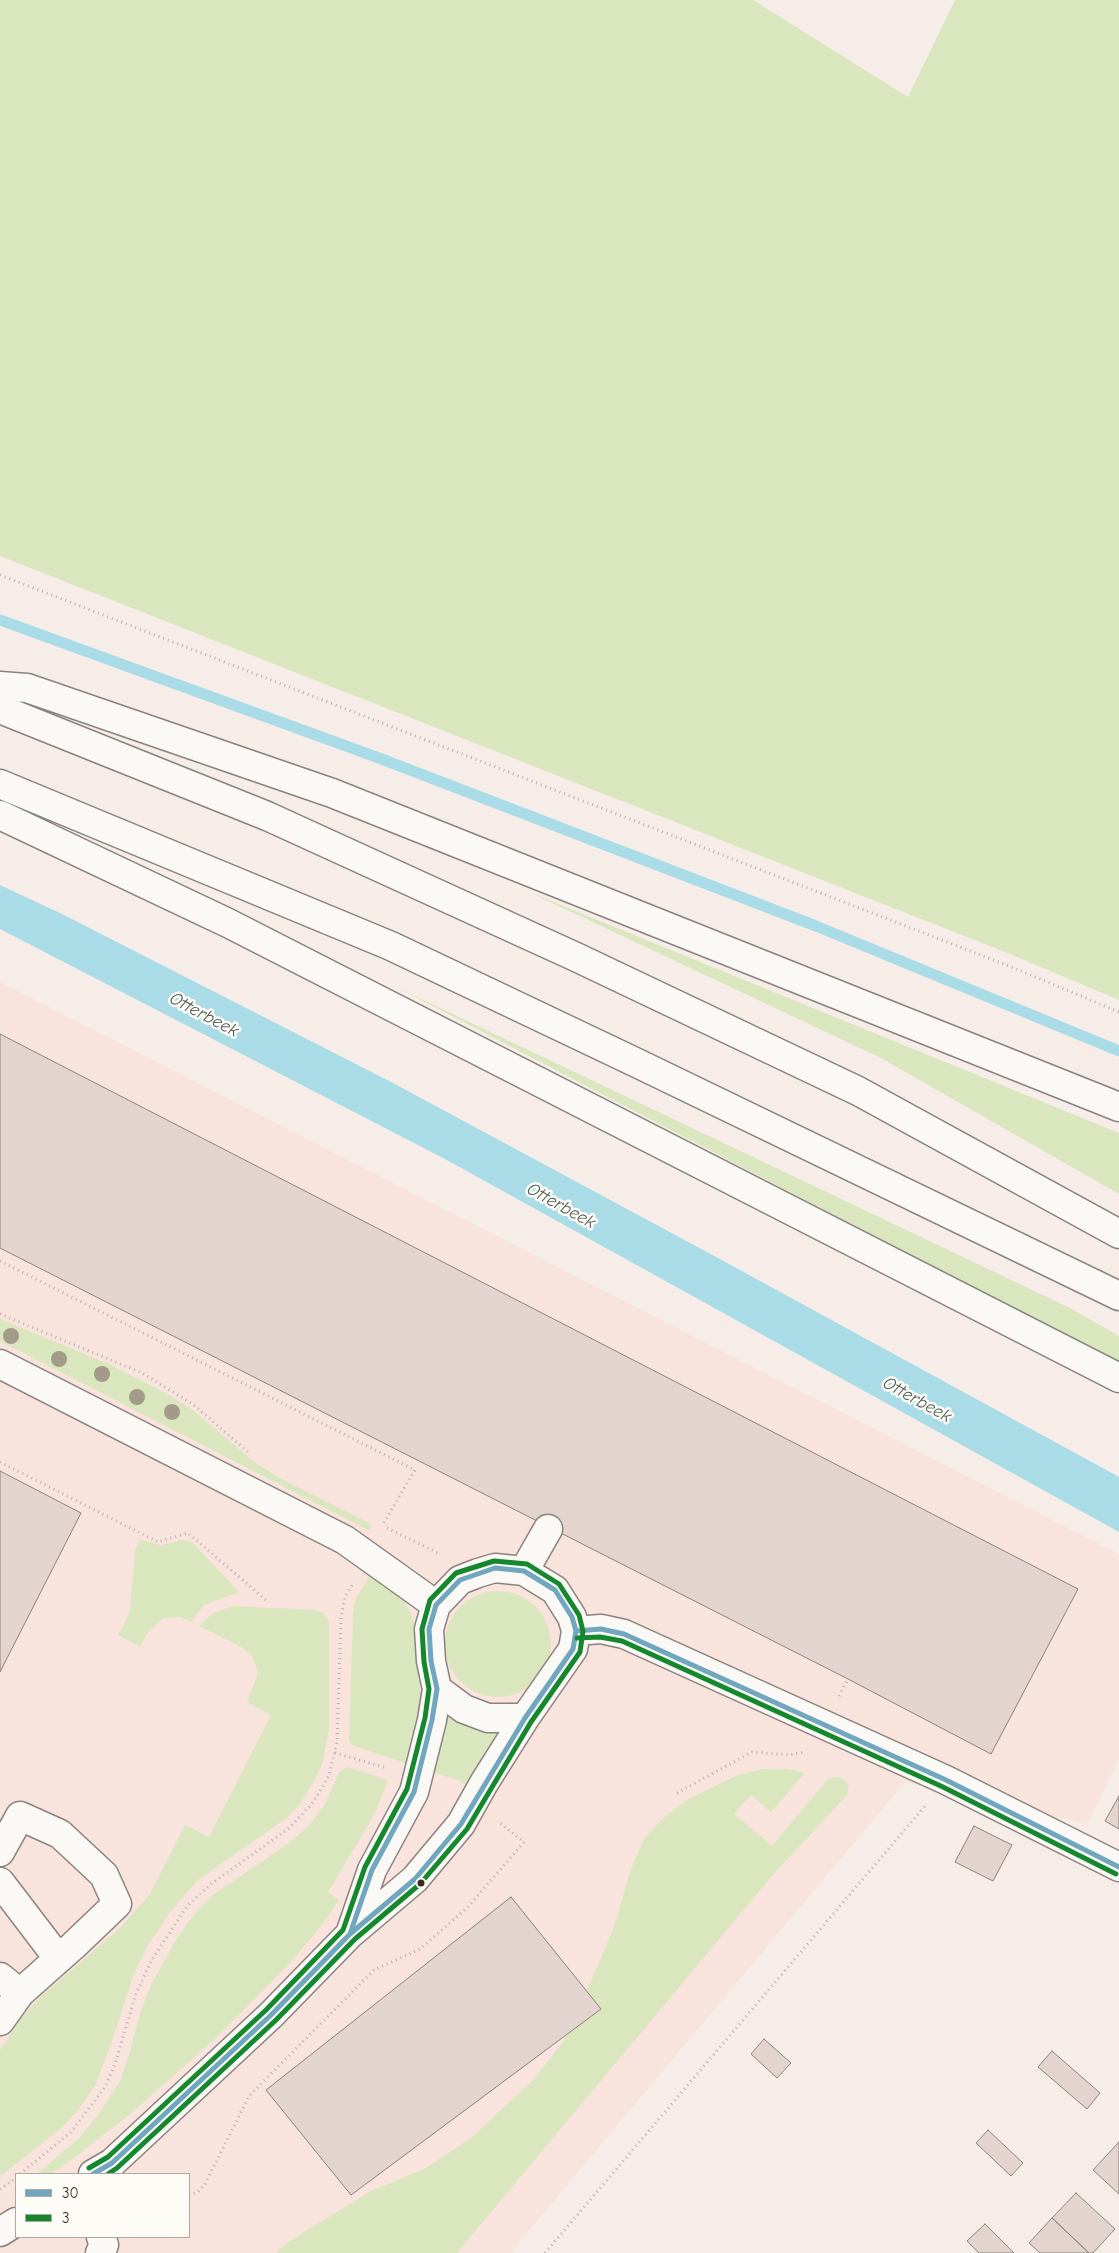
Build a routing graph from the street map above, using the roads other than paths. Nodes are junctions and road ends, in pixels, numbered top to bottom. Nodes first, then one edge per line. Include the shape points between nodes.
1 (0, 686) edge
2 (0, 709) edge
3 (0, 784) edge
4 (0, 816) edge
5 (1119, 1106) edge
6 (1119, 1234) edge
7 (1119, 1296) edge
8 (0, 1364) edge
9 (1119, 1378) edge
10 (548, 1529) dead end
11 (524, 1571) junction
12 (436, 1605) junction
13 (576, 1631) junction
14 (437, 1688) junction
15 (524, 1718) junction
16 (0, 1852) edge
17 (1119, 1867) edge
18 (0, 1882) edge
19 (350, 1934) junction
20 (58, 1958) junction
21 (10, 1985) edge
22 (0, 2021) edge
23 (95, 2173) edge
24 (101, 2238) edge
25 (100, 2253) edge

1 - 5 main road via 27,688 332,793
2 - 6 main road via 266,816 576,957 858,1091
3 - 7 main road via 391,946
4 - 9 main road via 228,923
8 - 12 main road via 336,1535
10 - 11 main road
11 - 12 main road via 495,1568 478,1572 460,1580
11 - 13 main road via 555,1590 572,1617
12 - 14 main road via 429,1629
13 - 15 main road via 573,1649
13 - 17 main road via 601,1629 624,1634 946,1780
14 - 15 main road via 464,1709 488,1718
14 - 19 main road via 414,1792 372,1870
15 - 19 main road via 460,1824 415,1879
16 - 20 main road via 20,1816 60,1834 104,1875 116,1904
18 - 20 main road
19 - 23 main road via 270,2015 112,2162
20 - 21 main road
21 - 22 main road
24 - 25 main road via 104,2245

